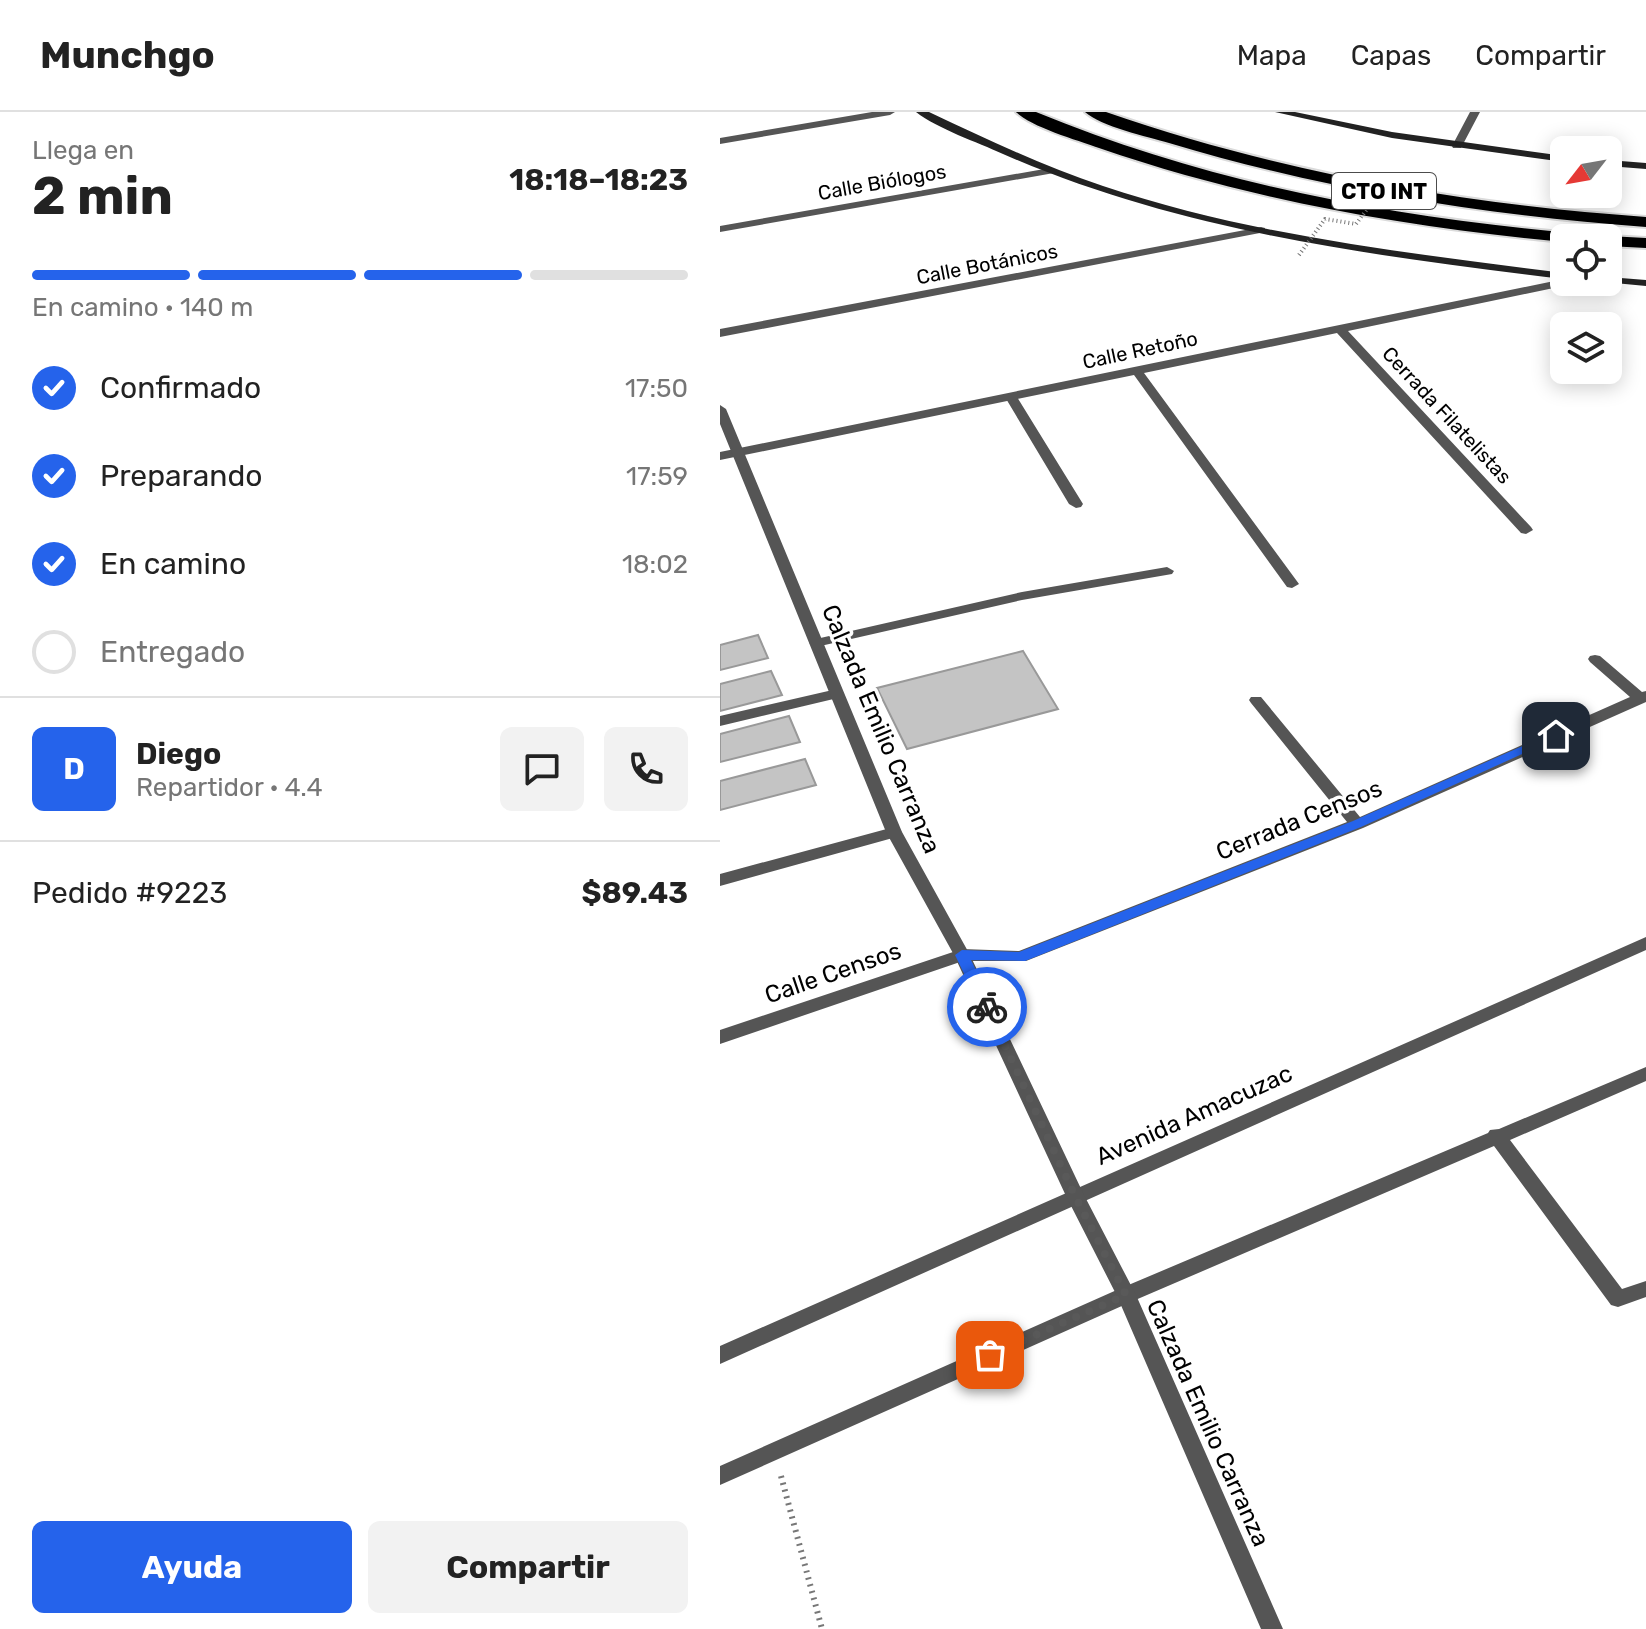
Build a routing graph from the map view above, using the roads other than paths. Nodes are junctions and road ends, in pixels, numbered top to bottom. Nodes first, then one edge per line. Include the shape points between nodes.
1 (890, 112) edge
2 (921, 112) edge
3 (1023, 112) edge
4 (1092, 112) edge
5 (1280, 112) edge
6 (1475, 112) edge
7 (720, 141) edge
8 (1457, 146) junction
9 (1550, 157) edge
10 (1622, 164) edge
11 (1646, 166) edge
12 (1050, 171) junction
13 (1646, 222) edge
14 (720, 229) edge
15 (1261, 230) junction
16 (1550, 235) edge
17 (1622, 242) edge
18 (1646, 243) edge
19 (1550, 274) edge
20 (1622, 282) edge
21 (1644, 284) edge
22 (1550, 286) edge
23 (1339, 328) junction
24 (720, 333) edge
25 (1137, 371) junction
26 (1011, 397) junction
27 (720, 409) edge
28 (739, 452) junction
29 (720, 456) edge
30 (1076, 504) dead end
31 (1526, 530) dead end
32 (1167, 571) dead end
33 (1292, 584) dead end
34 (816, 643) junction
35 (1595, 659) dead end
36 (837, 694) junction
37 (1644, 698) edge
38 (1256, 700) dead end
39 (720, 721) edge
40 (1357, 824) junction
41 (894, 832) junction
42 (720, 880) edge
43 (1646, 943) edge
44 (962, 955) junction
45 (720, 1037) edge
46 (1646, 1074) edge
47 (1496, 1135) junction
48 (1075, 1196) junction
49 (1646, 1289) edge
50 (1126, 1295) junction
51 (720, 1355) edge
52 (720, 1476) edge
53 (1272, 1629) edge

1 - 7 street
2 - 12 main road, CTO INT
3 - 16 highway, CTO INT via 1110,146 1268,190 1433,222
4 - 13 highway, CTO INT via 1173,140 1361,187 1515,211
5 - 8 main road, CTO INT
6 - 8 street
8 - 9 main road, CTO INT
10 - 11 main road
12 - 14 street, Calle Biólogos
12 - 15 main road, CTO INT via 1127,197
15 - 19 main road, CTO INT
15 - 24 street, Calle Botánicos
17 - 18 highway
20 - 21 main road
22 - 23 street, Calle Retoño
23 - 25 street, Calle Retoño
23 - 31 street, Cerrada Filatelistas
25 - 26 street, Calle Retoño
25 - 33 street
26 - 28 street, Calle Retoño
26 - 30 street
27 - 28 street, Calzada Emilio Carranza
28 - 29 street, Calle Retoño
28 - 34 street, Calzada Emilio Carranza
32 - 34 street via 1007,599
34 - 36 street, Calzada Emilio Carranza
35 - 37 street
36 - 39 street
36 - 41 street, Calzada Emilio Carranza
37 - 40 street, Cerrada Censos
38 - 40 street
40 - 44 street, Cerrada Censos via 1020,957
41 - 42 street
41 - 44 street, Calzada Emilio Carranza
43 - 48 street, Avenida Amacuzac
44 - 45 street, Calle Censos
44 - 48 street, Calzada Emilio Carranza
46 - 47 street
47 - 49 street via 1618,1299
47 - 50 street
48 - 50 street, Calzada Emilio Carranza
48 - 51 street, Avenida Amacuzac
50 - 52 street
50 - 53 street, Calzada Emilio Carranza

